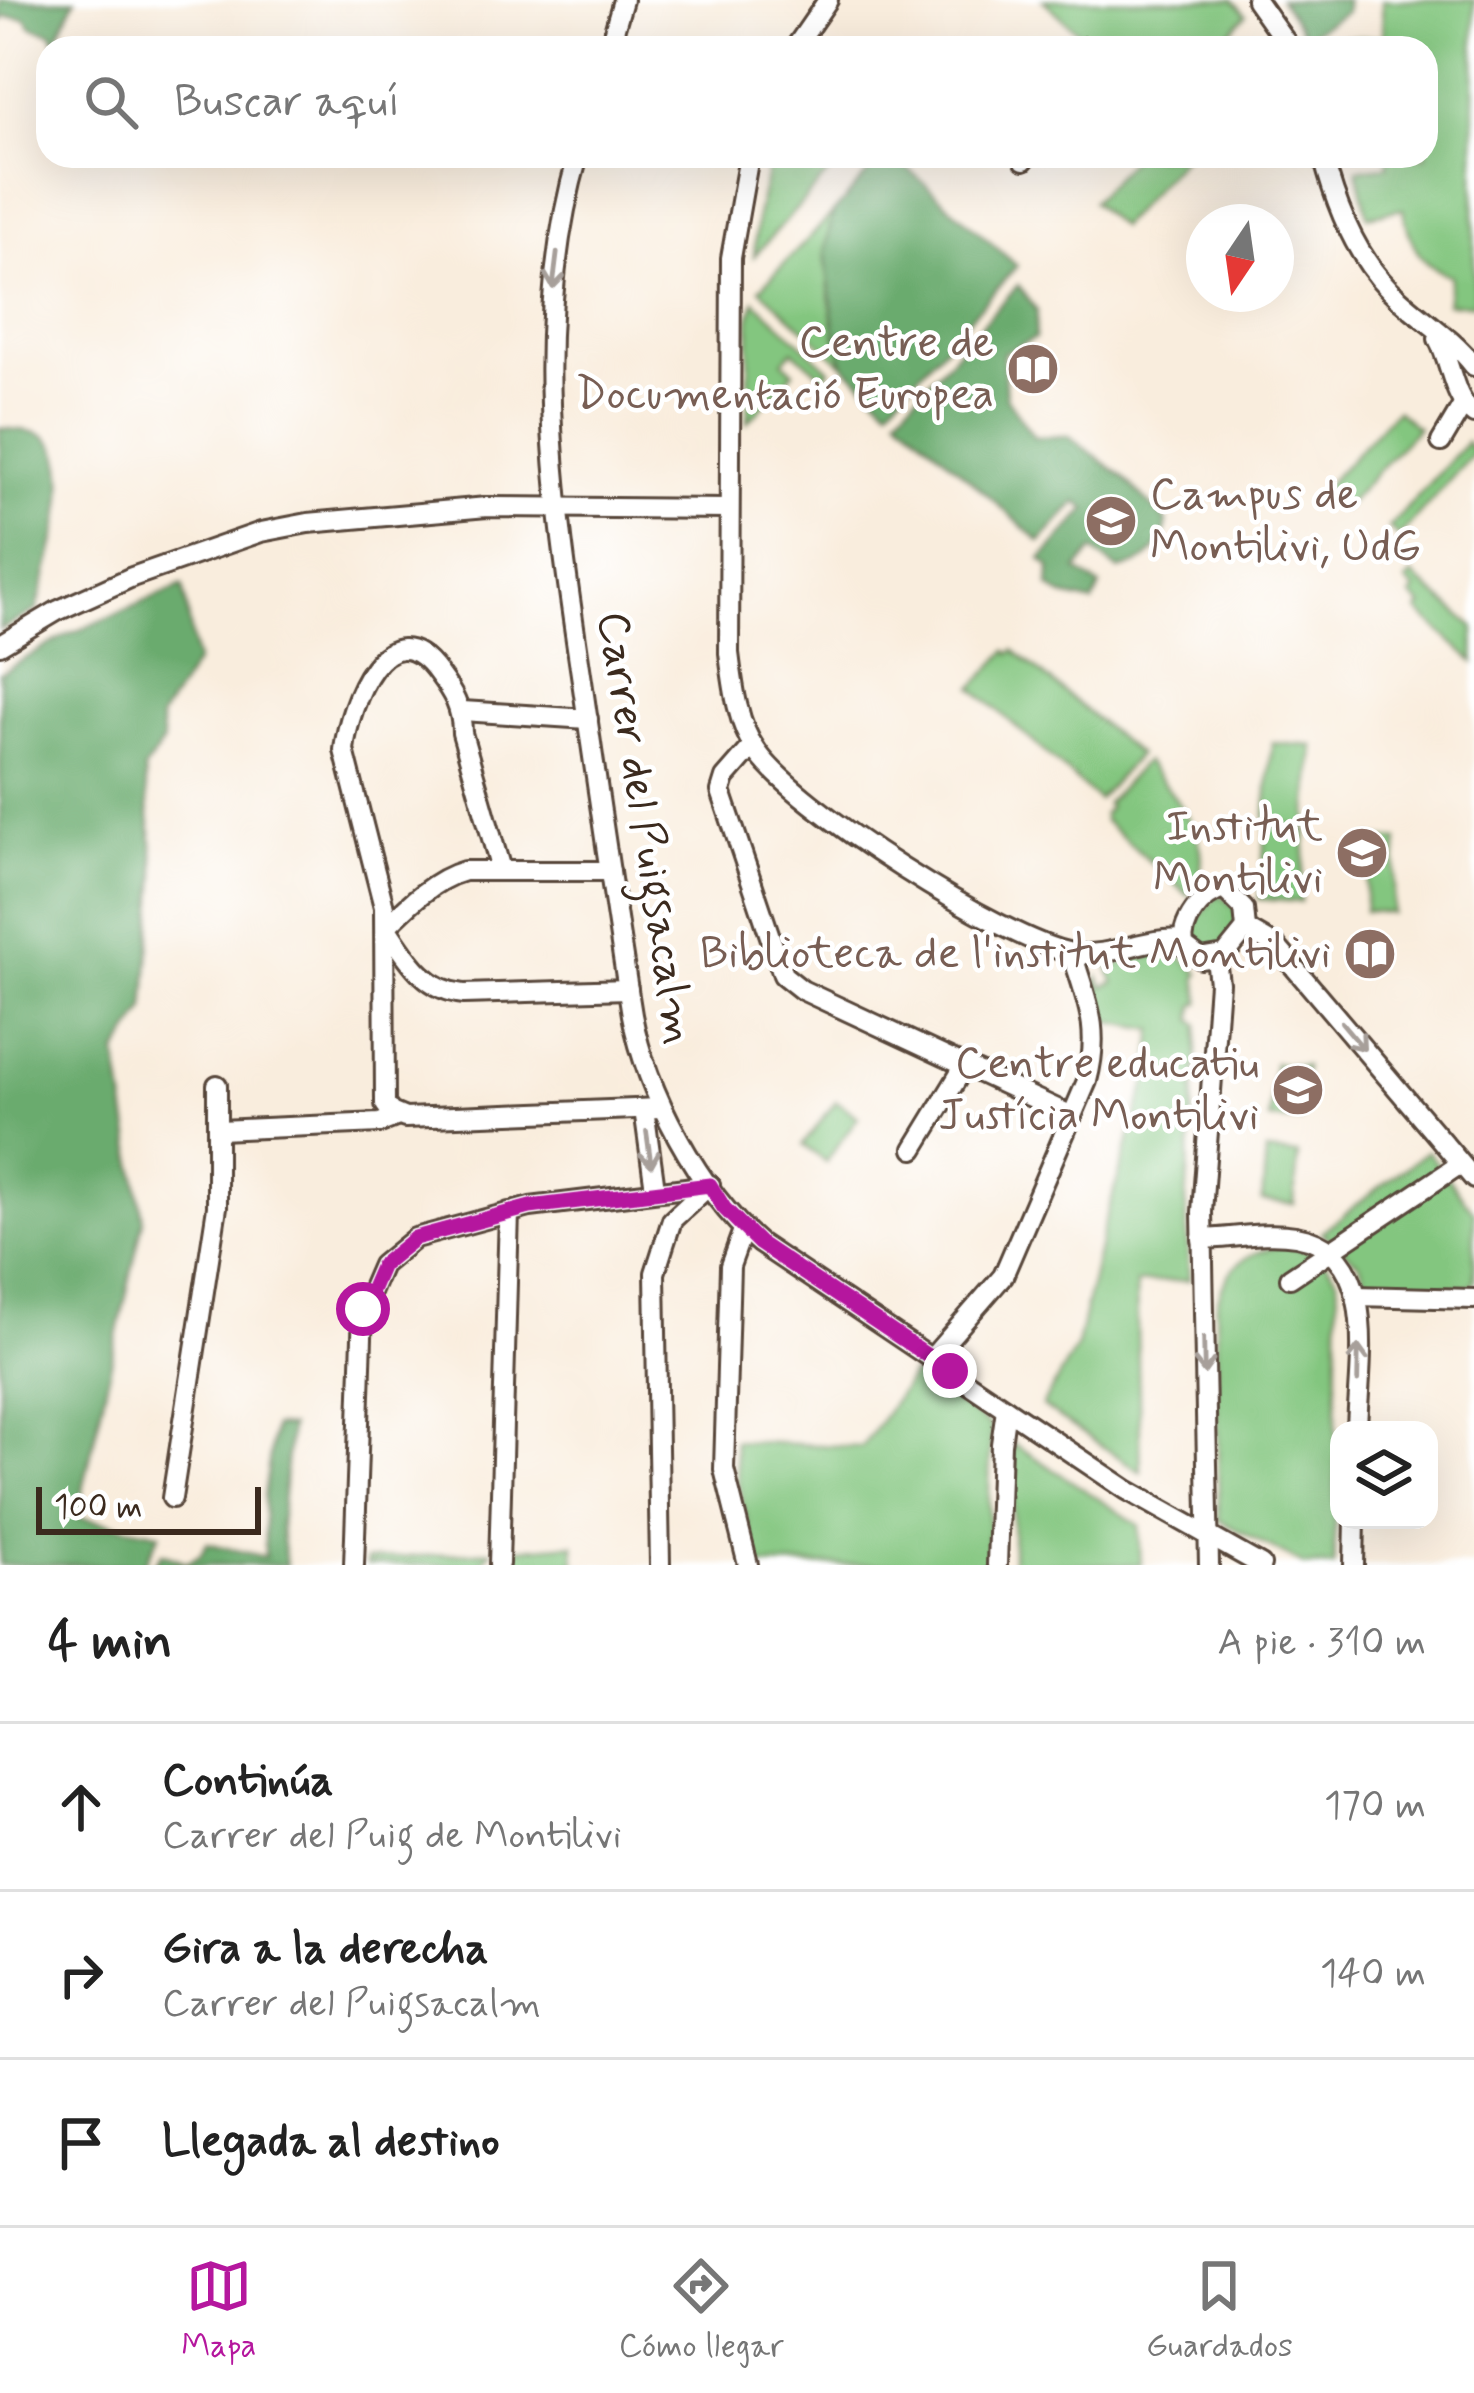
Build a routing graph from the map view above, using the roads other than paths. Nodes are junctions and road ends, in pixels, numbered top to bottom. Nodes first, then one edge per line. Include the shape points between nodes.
1 (623, 0) edge
2 (828, 0) edge
3 (1256, 0) edge
4 (613, 36) edge
5 (803, 36) edge
6 (1282, 36) edge
7 (575, 168) edge
8 (747, 168) edge
9 (1327, 168) edge
10 (1429, 324) junction
11 (1474, 366) edge
12 (1474, 376) edge
13 (1468, 409) edge
14 (559, 508) junction
15 (730, 509) junction
16 (0, 645) edge
17 (462, 711) junction
18 (588, 719) junction
19 (752, 746) junction
20 (501, 870) junction
21 (610, 872) junction
22 (386, 927) junction
23 (1246, 928) junction
24 (1181, 940) junction
25 (1072, 953) junction
26 (1216, 958) junction
27 (628, 988) junction
28 (964, 1066) junction
29 (217, 1085) dead end
30 (652, 1108) junction
31 (398, 1116) junction
32 (1072, 1116) junction
33 (219, 1130) junction
34 (914, 1149) dead end
35 (1466, 1172) edge
36 (710, 1185) junction
37 (655, 1189) junction
38 (509, 1212) junction
39 (743, 1230) junction
40 (1202, 1239) junction
41 (1332, 1252) junction
42 (1290, 1278) dead end
43 (1357, 1296) junction
44 (1474, 1299) edge
45 (932, 1359) junction
46 (1006, 1409) junction
47 (1357, 1421) edge
48 (172, 1498) dead end
49 (1355, 1529) edge
50 (1207, 1536) junction
51 (354, 1565) edge
52 (499, 1565) edge
53 (660, 1565) edge
54 (748, 1565) edge
55 (997, 1565) edge
56 (1209, 1565) edge
57 (1261, 1565) edge
58 (1354, 1565) edge

1 - 4 street
2 - 5 street
3 - 6 street
7 -> 14 street, Carrer del Puigsacalm via 551,301 550,434
8 - 15 street via 731,258
9 - 10 street via 1358,246
10 - 11 street
10 - 13 street
12 - 13 street via 1462,385
14 - 15 street
14 - 16 street via 488,507 261,532 132,577
14 - 18 street, Carrer del Puigsacalm
15 - 19 street via 729,653
17 - 18 street
17 - 20 street
17 - 22 street via 422,654 396,649 372,669 348,730 346,760
18 - 21 street, Carrer del Puigsacalm
19 - 25 street via 786,786 924,881
19 - 28 street via 721,791 783,975
20 - 21 street
20 - 22 street via 451,874
21 - 27 street, Carrer del Puigsacalm
22 - 27 street via 420,974 452,993
22 - 31 street via 384,1092
23 - 24 street via 1244,909 1219,889 1190,916
23 - 26 street
23 -> 35 street via 1277,947
24 - 25 street via 1102,956
24 - 26 street via 1201,959
25 - 32 street via 1095,1035
26 - 40 street
27 - 30 street, Carrer del Puigsacalm
28 - 32 street
28 - 34 street
29 - 33 street
30 - 31 street
30 - 36 street, Carrer del Puigsacalm
30 -> 37 street
31 - 33 street
32 - 45 street via 1003,1276
33 - 48 street via 218,1207
35 - 41 street
36 - 37 street
36 - 39 street, Carrer del Puigsacalm
36 - 53 street via 672,1220 655,1273
37 - 38 street
38 - 51 street via 415,1238 371,1283 362,1321
38 - 52 street
39 - 45 street, Carrer del Puigsacalm
39 - 54 street via 730,1266 724,1469
40 - 41 street via 1298,1236
40 -> 50 street
41 - 42 street
41 - 43 street
43 - 44 street
47 -> 43 street
45 - 46 street, Carrer del Puigsacalm
46 - 50 street, Carrer del Puigsacalm
46 - 55 street
49 - 58 street
50 - 56 street
50 - 57 street, Carrer del Puigsacalm

